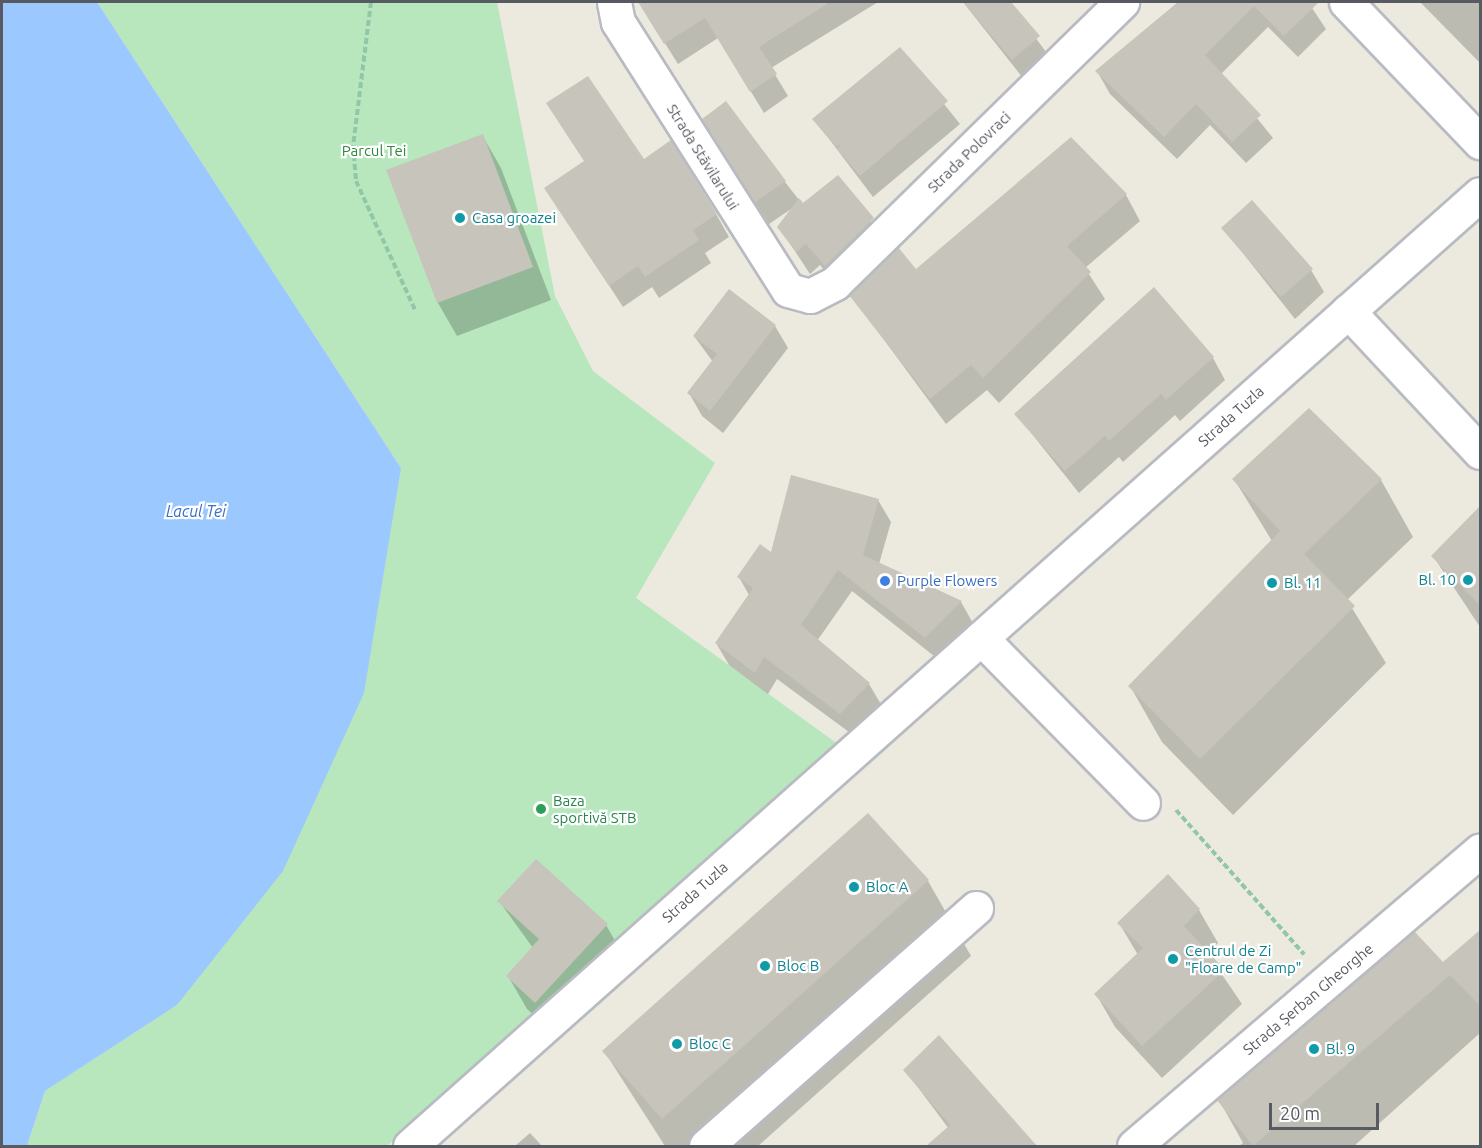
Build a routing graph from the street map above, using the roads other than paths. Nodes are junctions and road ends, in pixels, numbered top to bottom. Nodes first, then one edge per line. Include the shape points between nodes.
1 (614, 2) edge
2 (1122, 2) edge
3 (1346, 2) edge
4 (1480, 142) edge
5 (1480, 194) edge
6 (810, 296) joint
7 (1348, 311) junction
8 (1480, 453) edge
9 (981, 638) junction
10 (1143, 803) road end
11 (1480, 850) edge
12 (976, 908) dead end
13 (410, 1146) edge
14 (706, 1146) edge
15 (1134, 1146) edge

1 - 6 street, Strada Stăvilarului via 618,22 788,290
2 - 6 street, Strada Polovraci via 835,283
3 - 4 street
5 - 7 street, Strada Tuzla
7 - 8 street
7 - 9 street, Strada Tuzla
9 - 10 street
9 - 13 street, Strada Tuzla
11 - 15 street, Strada Șerban Gheorghe
12 - 14 street

